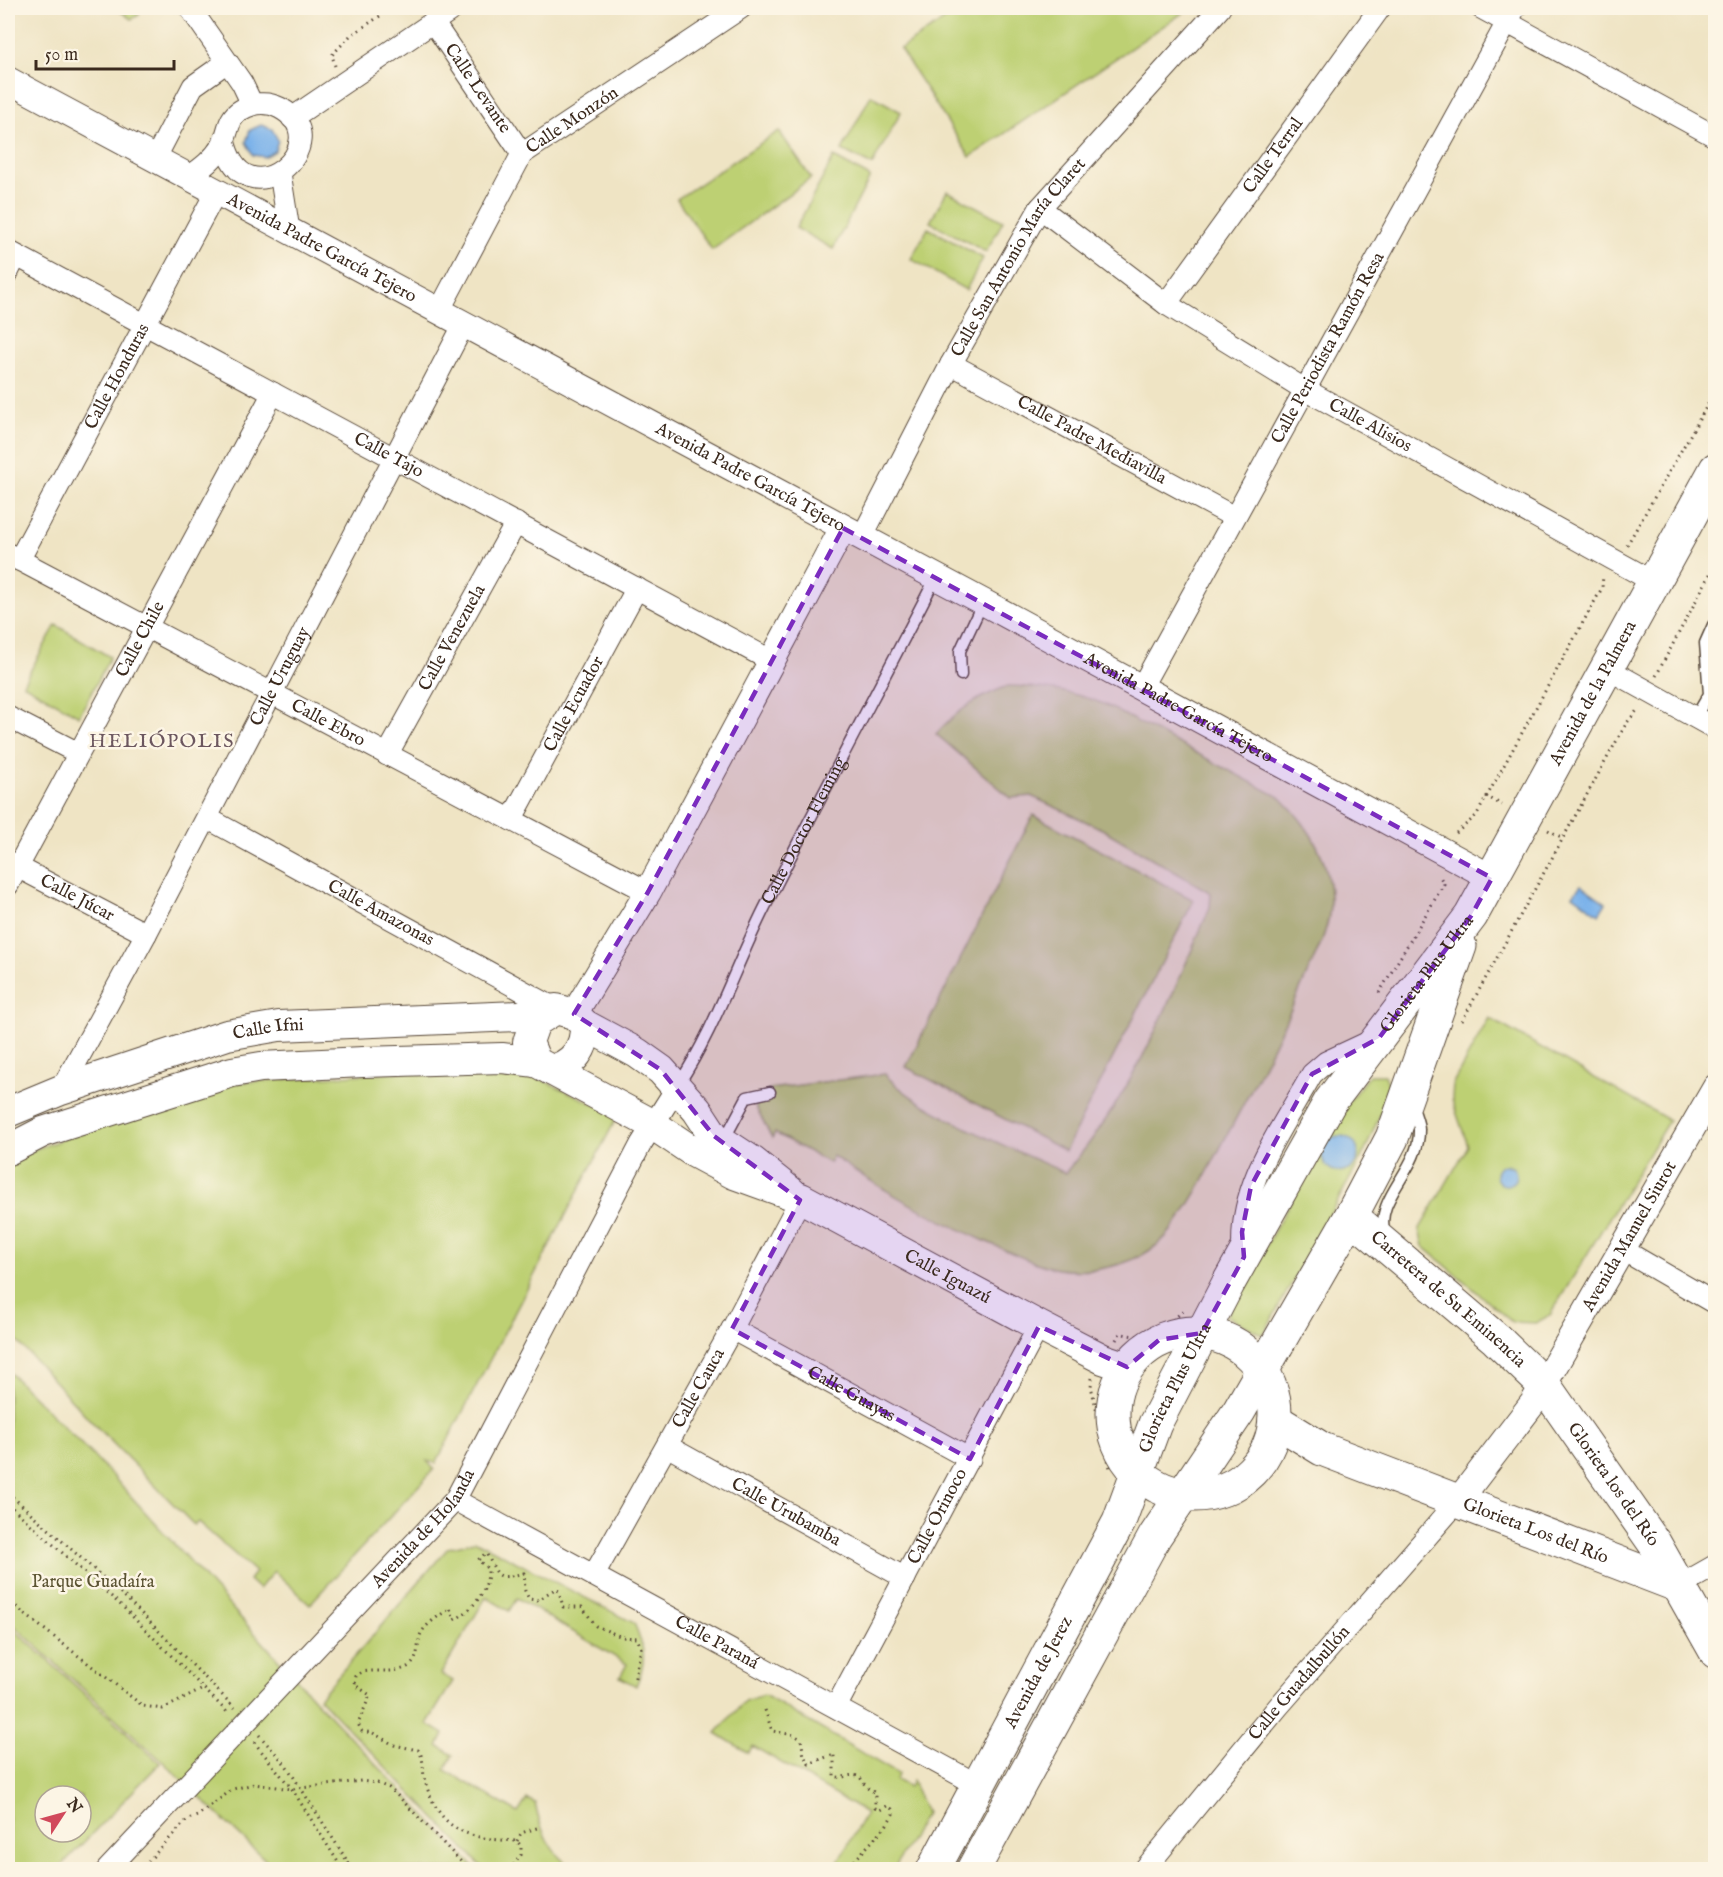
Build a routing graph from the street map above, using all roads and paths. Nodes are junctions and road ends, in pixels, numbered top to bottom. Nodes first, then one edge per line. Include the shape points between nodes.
1 (190, 8) edge
2 (392, 8) edge
3 (454, 8) edge
4 (741, 8) edge
5 (1220, 8) edge
6 (1380, 8) edge
7 (1481, 8) edge
8 (1511, 15) edge
9 (433, 22) junction
10 (227, 62) junction
11 (328, 69) dead end
12 (8, 80) edge
13 (252, 104) junction
14 (292, 118) junction
15 (1716, 138) edge
16 (225, 140) junction
17 (522, 154) junction
18 (155, 159) junction
19 (280, 173) junction
20 (189, 177) junction
21 (216, 192) junction
22 (1040, 208) junction
23 (288, 230) junction
24 (10, 260) edge
25 (1166, 304) junction
26 (439, 310) junction
27 (464, 324) junction
28 (145, 325) junction
29 (951, 364) junction
30 (1304, 389) junction
31 (1716, 390) edge
32 (273, 393) junction
33 (394, 458) junction
34 (1716, 469) edge
35 (1234, 517) junction
36 (516, 523) junction
37 (853, 532) junction
38 (1621, 546) dead end
39 (13, 557) edge
40 (1716, 563) edge
41 (1604, 566) dead end
42 (937, 577) junction
43 (1654, 582) junction
44 (637, 588) junction
45 (983, 602) junction
46 (1713, 625) dead end
47 (146, 627) junction
48 (770, 660) junction
49 (1606, 668) junction
50 (961, 675) dead end
51 (1654, 679) dead end
52 (1141, 688) junction
53 (272, 693) junction
54 (1642, 703) dead end
55 (8, 717) edge
56 (1695, 718) junction
57 (1716, 729) edge
58 (78, 753) junction
59 (387, 754) junction
60 (207, 818) junction
61 (511, 820) junction
62 (1451, 840) dead end
63 (11, 871) edge
64 (1492, 878) junction
65 (648, 892) junction
66 (1471, 916) junction
67 (146, 934) junction
68 (565, 1016) junction
69 (1461, 1023) dead end
70 (544, 1066) junction
71 (677, 1087) junction
72 (1716, 1087) edge
73 (61, 1090) junction
74 (770, 1092) dead end
75 (8, 1112) edge
76 (652, 1124) junction
77 (722, 1143) junction
78 (8, 1149) edge
79 (797, 1196) junction
80 (1368, 1211) junction
81 (1623, 1250) junction
82 (1716, 1304) edge
83 (1039, 1326) junction
84 (732, 1329) junction
85 (1202, 1333) junction
86 (1262, 1369) junction
87 (1109, 1373) junction
88 (1544, 1385) junction
89 (1275, 1420) junction
90 (667, 1446) junction
91 (1322, 1449) junction
92 (970, 1459) junction
93 (1256, 1466) junction
94 (1126, 1476) junction
95 (8, 1493) edge
96 (1181, 1494) junction
97 (456, 1500) junction
98 (1458, 1501) junction
99 (8, 1504) edge
100 (1716, 1564) edge
101 (594, 1575) junction
102 (905, 1578) junction
103 (1679, 1586) junction
104 (8, 1598) edge
105 (1716, 1652) edge
106 (634, 1682) dead end
107 (205, 1688) junction
108 (836, 1707) junction
109 (237, 1710) dead end
110 (765, 1710) dead end
111 (230, 1715) dead end
112 (259, 1735) dead end
113 (254, 1742) dead end
114 (978, 1785) junction
115 (292, 1789) junction
116 (301, 1789) junction
117 (540, 1827) dead end
118 (517, 1842) junction
119 (107, 1869) edge
120 (140, 1869) edge
121 (343, 1869) edge
122 (353, 1869) edge
123 (469, 1869) edge
124 (510, 1869) edge
125 (846, 1869) edge
126 (933, 1869) edge
127 (973, 1869) edge
128 (1144, 1869) edge

1 - 10 street
2 - 11 path via 350,36 332,55 334,64
3 - 9 street
4 - 17 street, Calle Monzón
5 - 22 street, Calle San Antonio María Claret
6 - 25 street, Calle Terral
7 - 8 street
8 - 15 street
8 - 30 street, Calle Periodista Ramón Resa
9 - 14 street
9 - 17 street, Calle Levante
10 - 13 street
10 - 18 street via 193,86
12 - 18 street, Avenida Padre García Tejero
13 - 14 street via 267,103
13 - 16 street via 237,112 228,124
14 - 19 street via 298,130 297,155
16 - 19 street via 228,155 237,168 250,176 265,178
16 - 20 street via 205,165
17 - 26 street, Calle Monzón
18 - 20 street, Avenida Padre García Tejero
19 - 23 street
20 - 21 street, Avenida Padre García Tejero
21 - 23 street, Avenida Padre García Tejero
21 - 28 street, Calle Honduras
22 - 25 street, Calle Alisios
22 - 29 street, Calle San Antonio María Claret
23 - 26 street, Avenida Padre García Tejero
24 - 28 street, Calle Tajo
25 - 30 street, Calle Alisios
26 - 27 street, Avenida Padre García Tejero
27 - 33 street, Calle Uruguay
27 - 37 street, Avenida Padre García Tejero
28 - 32 street, Calle Tajo
28 - 39 street, Calle Honduras
29 - 35 street, Calle Padre Mediavilla
29 - 37 street, Calle San Antonio María Claret
30 - 35 street, Calle Periodista Ramón Resa
30 - 43 street, Calle Alisios
31 - 38 path via 1627,545
32 - 33 street, Calle Tajo
32 - 47 street, Calle Chile
33 - 36 street, Calle Tajo
33 - 53 street, Calle Uruguay
34 - 43 main road, Avenida de la Palmera
35 - 52 street, Calle Periodista Ramón Resa
36 - 44 street, Calle Tajo
36 - 59 street, Calle Venezuela
37 - 42 street, Avenida Padre García Tejero
37 - 48 street
39 - 47 street, Calle Ebro
40 - 51 path
41 - 62 path via 1602,588 1476,816
42 - 45 street, Avenida Padre García Tejero
42 - 71 lane, Calle Doctor Fleming via 788,862 698,1053
43 - 49 main road, Avenida de la Palmera
44 - 48 street, Calle Tajo
44 - 61 street, Calle Ecuador
45 - 50 lane via 960,651
45 - 52 street, Avenida Padre García Tejero
46 - 56 lane via 1705,644 1709,693
47 - 53 street, Calle Ebro
47 - 58 street, Calle Chile
48 - 65 street
49 - 56 street
49 - 64 main road, Avenida de la Palmera
52 - 64 street, Avenida Padre García Tejero
53 - 59 street, Calle Ebro
53 - 60 street, Calle Uruguay
54 - 69 path via 1626,724
55 - 58 street
56 - 57 street
58 - 63 street, Calle Chile
59 - 61 street, Calle Ebro
60 - 67 street, Calle Uruguay
60 - 68 street, Calle Amazonas
61 - 65 street, Calle Ebro
63 - 67 street, Calle Júcar
64 - 66 main road, Avenida de la Palmera
65 - 68 street
66 - 80 main road, Glorieta Plus Ultra
66 - 85 main road, Glorieta Plus Ultra via 1330,1102
67 - 73 street, Calle Uruguay
68 - 70 main road via 532,1026 528,1048
68 - 70 main road via 584,1041 567,1064
68 - 71 main road, Calle Iguazú via 637,1053
68 - 73 main road, Calle Ifni via 279,1026 227,1035
70 - 76 main road, Calle Iguazú
70 - 78 main road, Calle Ifni via 502,1058 261,1067 192,1084 44,1132
71 - 76 street, Avenida de Holanda
71 - 77 main road, Calle Iguazú
72 - 81 street, Avenida Manuel Siurot
73 - 75 main road, Calle Ifni
74 - 77 lane via 747,1097
76 - 79 main road, Calle Iguazú via 695,1154 734,1174
76 - 97 street, Avenida de Holanda
77 - 79 main road, Calle Iguazú
79 - 83 main road, Calle Iguazú
79 - 84 street, Calle Cauca
80 - 86 main road, Glorieta Plus Ultra
80 - 88 main road, Carretera de Su Eminencia via 1395,1253
81 - 82 street
81 - 88 street, Avenida Manuel Siurot
83 - 87 main road, Calle Iguazú
83 - 92 street, Calle Orinoco
84 - 90 street, Calle Cauca
84 - 92 street, Calle Guayas
85 - 86 main road via 1225,1339 1246,1351
85 - 87 main road via 1159,1340
85 - 94 main road, Glorieta Plus Ultra
86 - 89 main road via 1272,1391
86 - 96 main road, Glorieta Plus Ultra via 1239,1411
87 - 94 path
87 - 94 main road via 1115,1434 1124,1455
88 - 98 street, Glorieta Los del Río
88 - 103 main road, Glorieta los del Río via 1655,1544
89 - 91 main road
89 - 93 main road
90 - 101 street, Calle Cauca
90 - 102 street, Calle Urubamba
91 - 93 main road
91 - 98 main road
92 - 102 street, Calle Orinoco
93 - 96 main road via 1227,1489 1204,1495
94 - 96 main road
94 - 114 main road, Avenida de Jerez via 1119,1522
95 - 109 path via 125,1597
96 - 127 main road, Avenida de Jerez
97 - 101 street, Calle Paraná
97 - 119 street, Avenida de Holanda
98 - 103 main road, Glorieta Los del Río
98 - 128 street, Calle Guadalbullón via 1278,1707
99 - 107 path via 122,1606
100 - 103 street
101 - 108 street, Calle Paraná
102 - 108 street, Calle Orinoco
103 - 105 main road
104 - 107 path via 143,1706 163,1709
106 - 118 path via 642,1648 637,1638 622,1637 596,1626 582,1607 563,1607 555,1589 537,1600 529,1599 524,1573 510,1578 500,1576 486,1553 478,1560 488,1569 488,1584 467,1613 454,1620 450,1608 427,1626 420,1634 416,1656 409,1666 356,1676 355,1685 370,1695 358,1724 362,1731 418,1750 423,1757 425,1782 447,1821 472,1837
107 - 111 path
108 - 114 street, Calle Paraná
110 - 125 path via 772,1731 801,1740 809,1764 834,1754 834,1776 855,1774 875,1793 874,1808 892,1809 886,1826
112 - 116 path
113 - 115 path
114 - 126 main road, Avenida de Jerez
115 - 116 path
115 - 120 path via 254,1784 233,1789 198,1816 188,1819
115 - 121 path
116 - 122 path
116 - 123 path via 361,1781 389,1788
117 - 118 path via 521,1833
118 - 124 path via 521,1856

